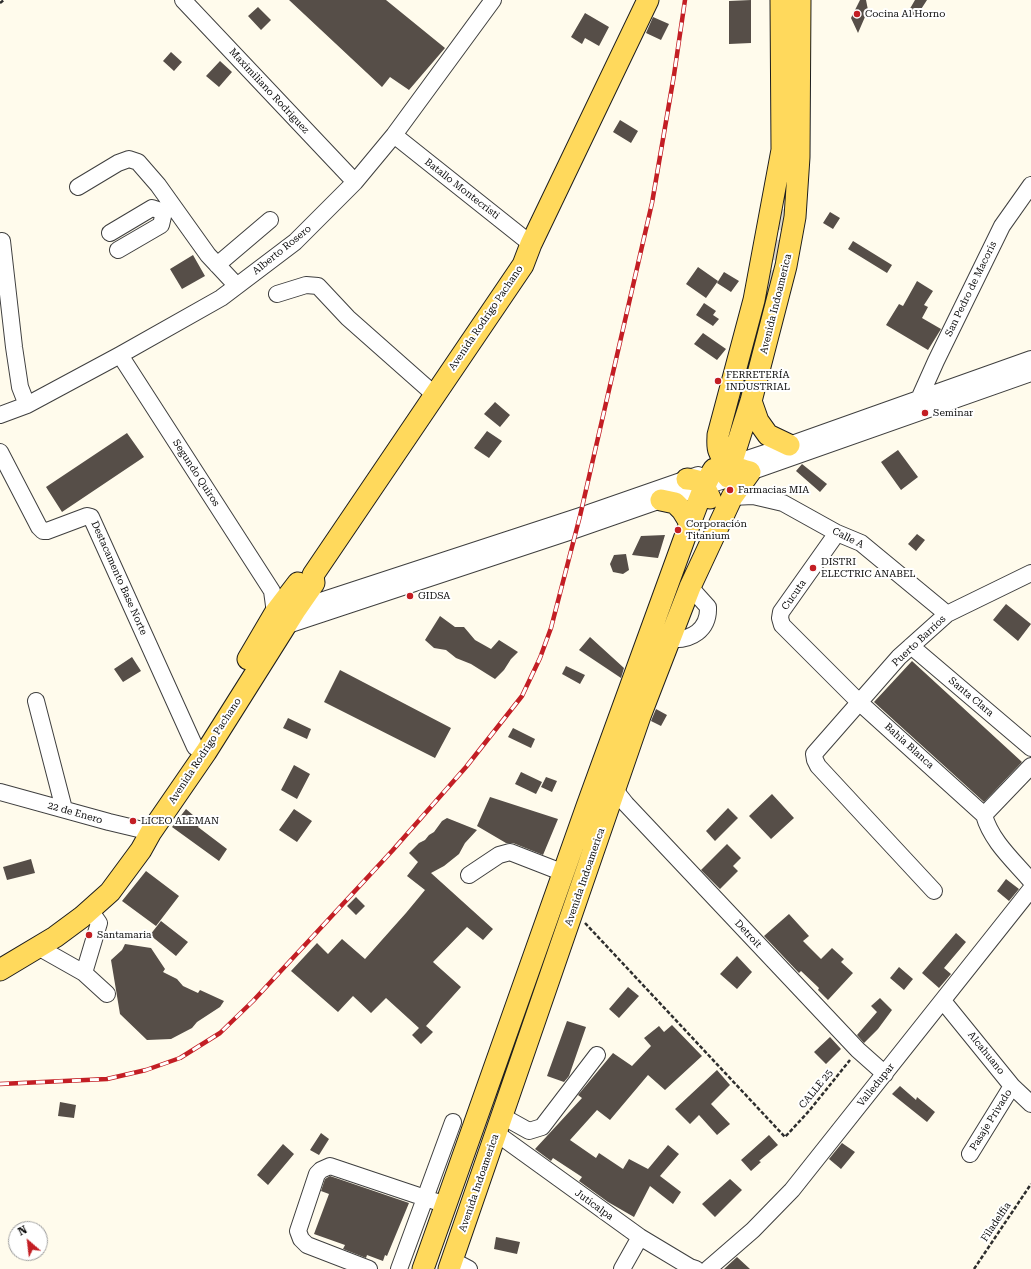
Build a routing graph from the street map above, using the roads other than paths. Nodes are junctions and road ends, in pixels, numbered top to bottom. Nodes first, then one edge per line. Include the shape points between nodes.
1 (183, 0) edge
2 (493, 0) edge
3 (648, 0) edge
4 (781, 0) edge
5 (800, 0) edge
6 (394, 135) junction
7 (355, 182) junction
8 (1031, 185) edge
9 (78, 187) dead end
10 (168, 208) junction
11 (270, 220) dead end
12 (110, 233) dead end
13 (2, 241) dead end
14 (531, 244) junction
15 (118, 250) dead end
16 (217, 265) junction
17 (236, 286) junction
18 (277, 294) dead end
19 (120, 355) junction
20 (1031, 359) edge
21 (1031, 373) edge
22 (435, 394) junction
23 (920, 399) junction
24 (751, 402) junction
25 (27, 404) junction
26 (0, 415) edge
27 (718, 435) junction
28 (789, 445) junction
29 (0, 452) edge
30 (750, 472) junction
31 (716, 479) junction
32 (662, 500) junction
33 (690, 522) junction
34 (837, 533) junction
35 (712, 540) junction
36 (1031, 573) edge
37 (283, 607) junction
38 (947, 614) junction
39 (780, 618) joint
40 (911, 646) junction
41 (36, 701) dead end
42 (859, 702) junction
43 (195, 746) junction
44 (1031, 748) edge
45 (1031, 766) edge
46 (615, 790) junction
47 (0, 792) edge
48 (64, 810) junction
49 (984, 815) junction
50 (146, 830) junction
51 (564, 873) junction
52 (469, 875) dead end
53 (1031, 881) edge
54 (1031, 889) edge
55 (934, 891) dead end
56 (90, 910) junction
57 (38, 947) junction
58 (0, 955) edge
59 (0, 970) edge
60 (84, 973) junction
61 (107, 994) dead end
62 (942, 1001) junction
63 (597, 1055) dead end
64 (885, 1074) junction
65 (1012, 1086) junction
66 (1031, 1104) edge
67 (453, 1122) dead end
68 (499, 1124) junction
69 (970, 1154) dead end
70 (425, 1198) junction
71 (446, 1205) junction
72 (640, 1237) junction
73 (457, 1266) edge
74 (369, 1269) edge
75 (399, 1269) edge
76 (423, 1269) edge
77 (622, 1269) edge
78 (696, 1269) edge
79 (708, 1269) edge

1 - 7 street, Maximiliano Rodriguez
2 - 6 street, Alberto Rosero
3 - 14 main road, Avenida Rodrigo Pachano
4 - 27 main road, Avenida Indoamerica via 782,150 754,300
5 - 24 main road, Avenida Indoamerica via 799,157 795,217 786,266
6 - 7 street, Alberto Rosero
6 - 14 street, Batallo Montecristi
7 - 17 street, Alberto Rosero via 295,242
8 - 23 street, San Pedro de Macoris via 1002,226
9 - 10 street via 129,159 138,162 158,186
10 - 12 street via 152,208
10 - 15 street via 161,225
10 - 16 street
11 - 16 street
13 - 25 street via 16,361 20,387
14 - 22 main road, Avenida Rodrigo Pachano via 523,265
16 - 17 street
17 - 19 street, Alberto Rosero via 221,298
18 - 22 street via 306,285 318,286 348,318
19 - 25 street, Alberto Rosero
19 - 37 street, Segundo Quiros
20 - 23 street
21 - 30 street
22 - 37 main road, Avenida Rodrigo Pachano via 313,575 303,577
23 - 28 street
24 - 28 main road via 758,422 768,435
24 - 31 main road, Avenida Indoamerica
25 - 26 street, Alberto Rosero
27 - 31 main road, Avenida Indoamerica via 718,449 722,457
27 - 31 main road via 707,455
28 - 31 street
29 - 43 street, Destacamento Base Norte via 43,531 87,516 91,517
30 - 31 main road
30 - 31 main road via 742,470
31 - 32 street
31 - 33 main road, Avenida Indoamerica
31 - 34 street, Calle A via 754,496 783,503
31 - 35 main road
31 - 35 main road, Avenida Indoamerica via 711,501
31 - 37 street via 580,516
32 - 33 main road via 675,503
32 - 37 street via 575,530
33 - 51 main road, Avenida Indoamerica
34 - 38 street, Calle A via 861,543
34 - 39 street, Cucuta via 781,612
35 - 46 main road, Avenida Indoamerica via 690,587 640,716
36 - 38 street, Puerto Barrios
37 - 43 main road, Avenida Rodrigo Pachano
37 - 50 main road, Avenida Rodrigo Pachano via 206,752
38 - 40 street, Puerto Barrios
39 - 42 street, Bahia Blanca via 782,625
40 - 42 street, Puerto Barrios
40 - 44 street, Santa Clara
41 - 48 street
42 - 49 street, Bahia Blanca
42 - 55 street, Puerto Barrios via 814,754 814,760
43 - 50 main road, Avenida Rodrigo Pachano
45 - 49 street
46 - 64 street, Detroit via 858,1050
46 - 68 main road, Avenida Indoamerica
47 - 48 street, 22 de Enero
48 - 50 street, 22 de Enero
49 - 53 street, Bahia Blanca via 987,826 994,836
50 - 56 main road, Avenida Rodrigo Pachano via 141,850 110,892
50 - 58 main road, Avenida Rodrigo Pachano via 73,908 42,931
51 - 52 street via 510,852 499,855
51 - 71 main road, Avenida Indoamerica
54 - 62 street, Valledupar
56 - 57 main road, Avenida Rodrigo Pachano
56 - 60 street via 99,923
57 - 59 main road, Avenida Rodrigo Pachano
57 - 60 street
60 - 61 street
62 - 64 street, Valledupar
62 - 65 street, Alcahuano
63 - 68 street via 542,1127 529,1131
64 - 79 street, Valledupar via 792,1190 753,1230
65 - 66 street, Alcahuano
65 - 69 street, Pasaje Privado
67 - 70 street
68 - 72 street, Juticalpa
68 - 73 main road, Avenida Indoamerica
70 - 71 street
70 - 74 street via 330,1166 317,1174 298,1231 300,1239 308,1245
70 - 75 street
71 - 76 main road, Avenida Indoamerica
72 - 77 street
72 - 78 street, Juticalpa

